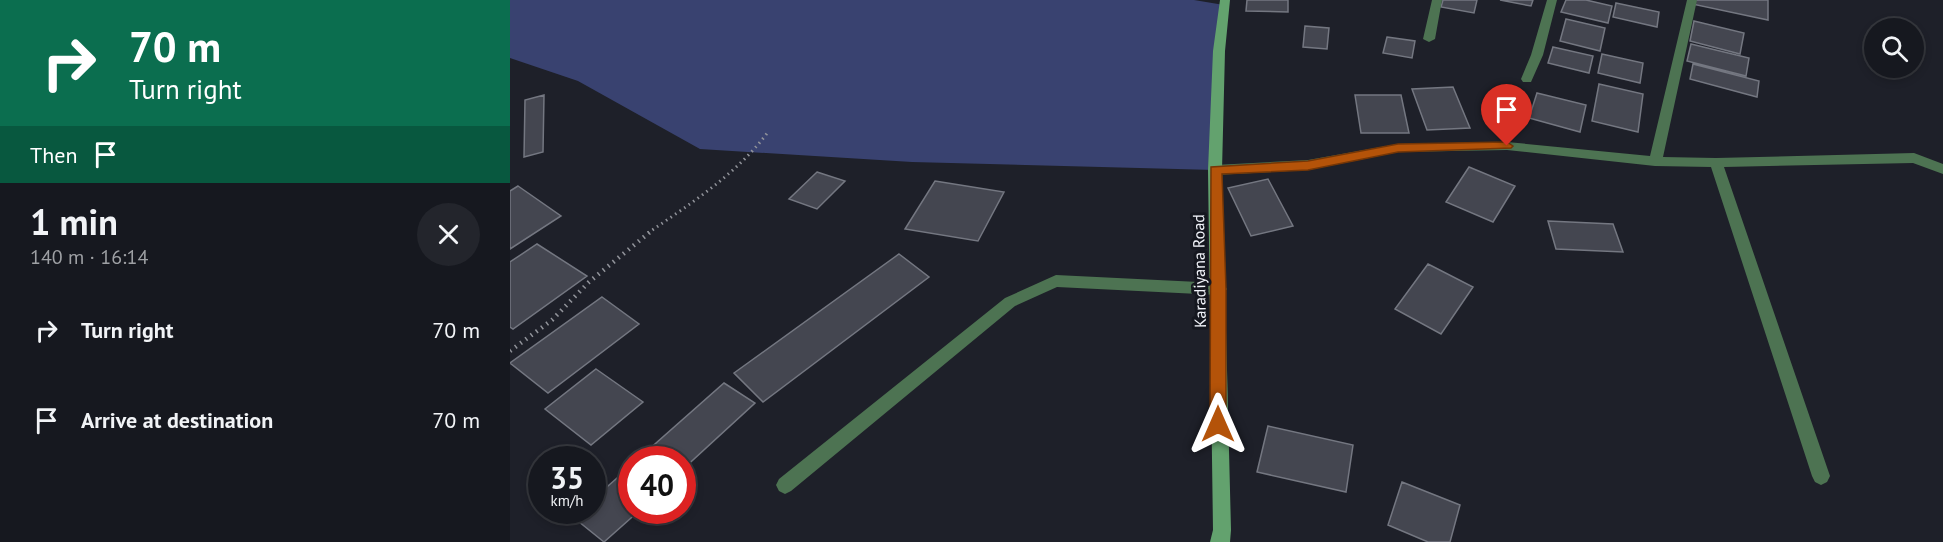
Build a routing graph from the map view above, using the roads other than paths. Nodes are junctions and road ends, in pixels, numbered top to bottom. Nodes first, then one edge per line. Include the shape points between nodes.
1 (1225, 0) edge
2 (1437, 0) edge
3 (1552, 0) edge
4 (1692, 0) edge
5 (1429, 39) dead end
6 (1527, 79) dead end
7 (1655, 161) junction
8 (1716, 163) junction
9 (1943, 169) edge
10 (1215, 170) junction
11 (1219, 289) junction
12 (1821, 476) dead end
13 (785, 485) dead end
14 (1220, 542) edge

1 - 10 street, Karadiyana Road
2 - 5 street
3 - 6 street via 1538,56
4 - 7 street
7 - 8 street
7 - 10 street via 1496,146 1398,148 1308,165
8 - 9 street via 1914,158
8 - 12 street
10 - 11 street, Karadiyana Road
11 - 13 street via 1056,281 1010,302
11 - 14 street, Karadiyana Road

